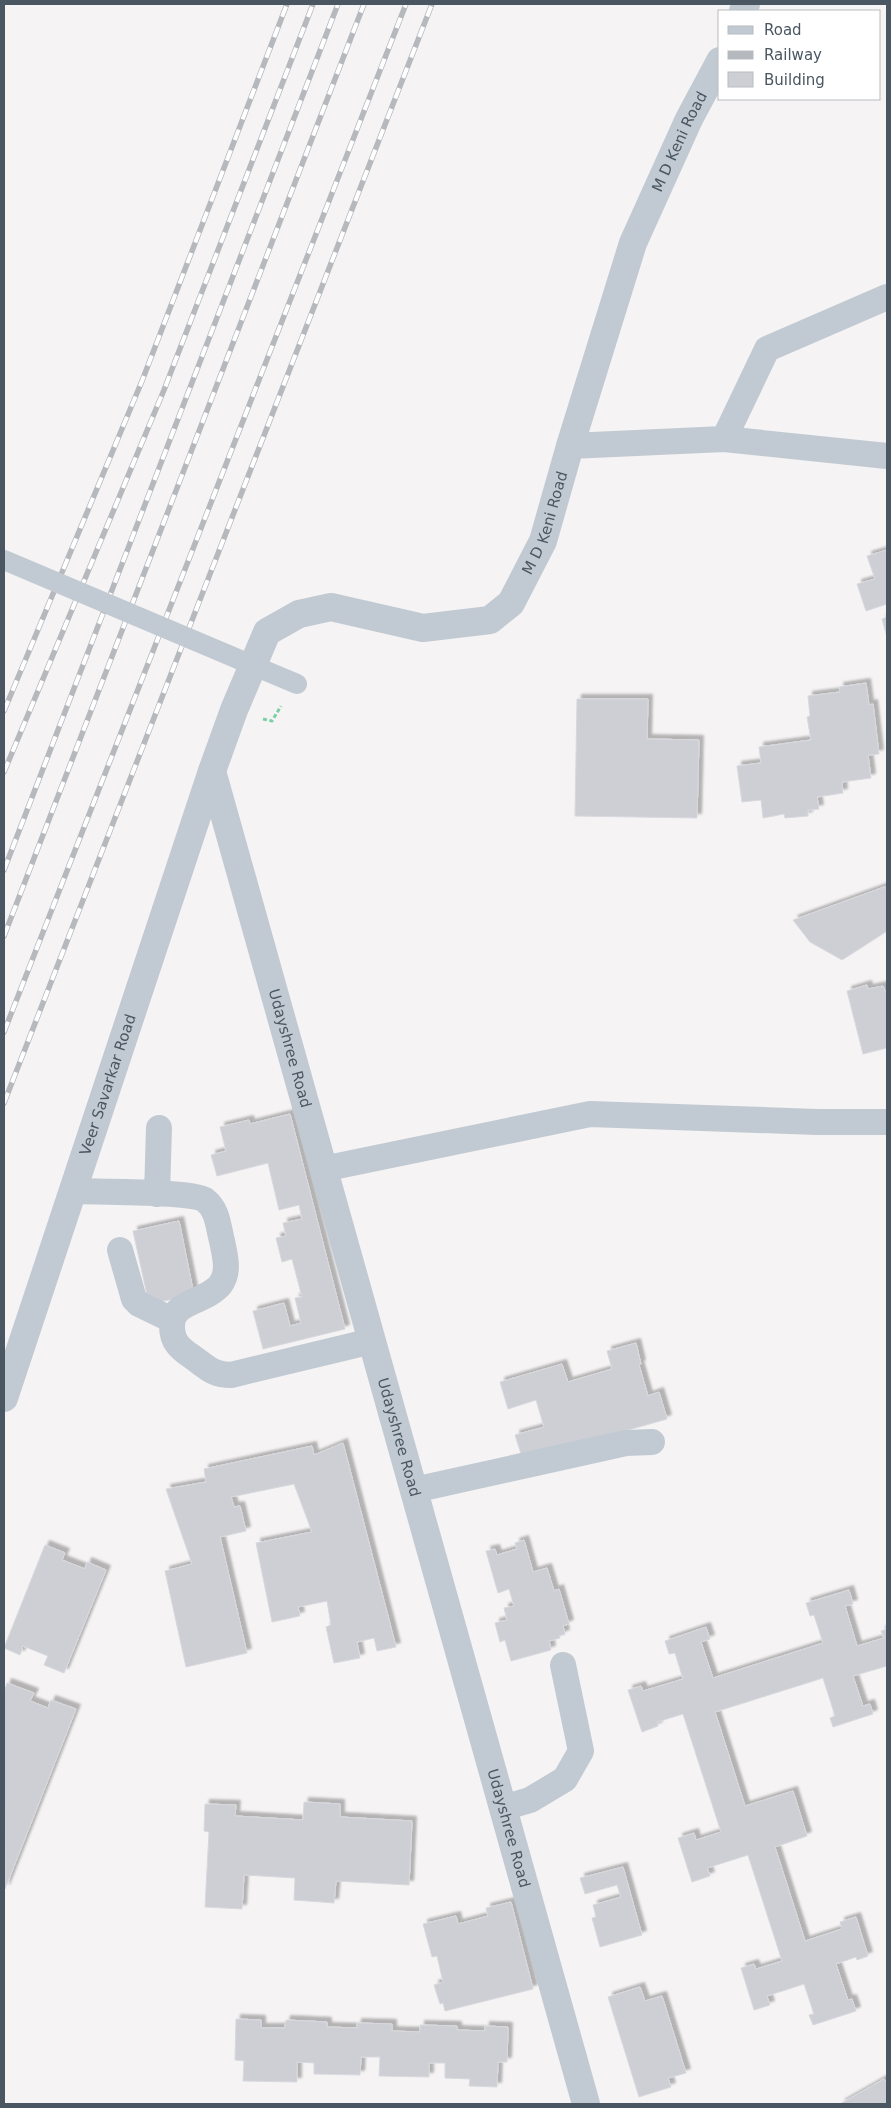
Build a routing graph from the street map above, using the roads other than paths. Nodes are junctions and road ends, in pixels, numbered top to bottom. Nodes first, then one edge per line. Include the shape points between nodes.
1 (718, 65) edge
2 (887, 297) edge
3 (724, 439) junction
4 (570, 446) junction
5 (887, 456) edge
6 (4, 560) edge
7 (297, 684) dead end
8 (212, 772) junction
9 (887, 1122) edge
10 (159, 1128) dead end
11 (323, 1169) junction
12 (73, 1191) junction
13 (157, 1194) junction
14 (120, 1250) dead end
15 (172, 1320) junction
16 (372, 1341) junction
17 (4, 1398) edge
18 (652, 1442) dead end
19 (414, 1490) junction
20 (563, 1666) dead end
21 (503, 1808) junction
22 (586, 2104) edge

1 - 4 street, M D Keni Road via 633,243
2 - 3 street via 767,349
3 - 4 street
3 - 5 street
4 - 8 street, M D Keni Road via 543,542 511,603 490,620 423,628 331,607 299,614 267,632
6 - 7 street, bridge
8 - 11 street, Udayshree Road
8 - 12 street, Veer Savarkar Road
9 - 11 street via 590,1114
10 - 13 street
11 - 16 street, Udayshree Road
12 - 13 street
12 - 17 street, Veer Savarkar Road
13 - 15 street via 204,1199 215,1211 227,1265 222,1283 211,1294 179,1308
14 - 15 street via 134,1299
15 - 16 street via 172,1337 184,1351 217,1375 231,1375
16 - 19 street, Udayshree Road
18 - 19 street via 626,1444
19 - 21 street, Udayshree Road
20 - 21 street via 581,1751 565,1779 530,1800
21 - 22 street, Udayshree Road

